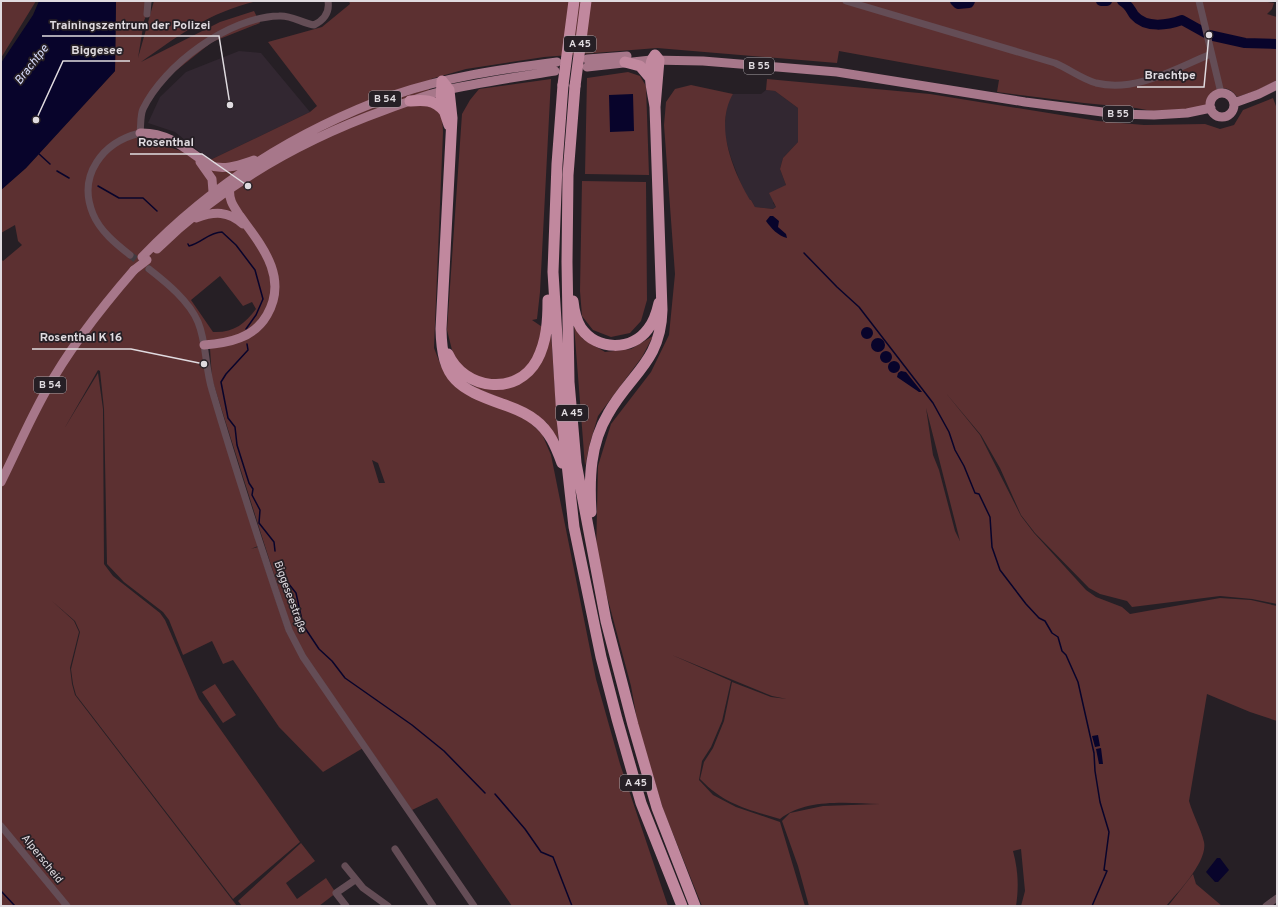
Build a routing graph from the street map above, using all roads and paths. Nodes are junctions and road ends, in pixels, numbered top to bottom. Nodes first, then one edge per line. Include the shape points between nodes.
1 (148, 1) edge
2 (328, 1) edge
3 (574, 1) edge
4 (586, 1) edge
5 (846, 1) edge
6 (1199, 1) edge
7 (147, 14) dead end
8 (1210, 51) junction
9 (655, 58) junction
10 (624, 62) junction
11 (556, 67) dead end
12 (651, 79) junction
13 (1277, 85) edge
14 (444, 88) junction
15 (1220, 94) junction
16 (410, 101) junction
17 (1234, 103) junction
18 (655, 107) junction
19 (1211, 108) junction
20 (444, 111) junction
21 (328, 127) junction
22 (140, 133) junction
23 (451, 138) junction
24 (192, 153) junction
25 (271, 153) junction
26 (230, 188) junction
27 (213, 192) junction
28 (191, 219) junction
29 (253, 234) junction
30 (130, 255) tunnel mouth
31 (144, 258) junction
32 (567, 262) junction
33 (149, 269) tunnel mouth
34 (553, 272) junction
35 (661, 295) junction
36 (441, 329) junction
37 (204, 345) junction
38 (567, 477) junction
39 (1, 482) edge
40 (594, 563) junction
41 (1, 826) edge
42 (395, 848) dead end
43 (345, 866) dead end
44 (355, 880) junction
45 (1277, 898) edge
46 (67, 906) edge
47 (346, 906) edge
48 (388, 906) edge
49 (433, 906) edge
50 (474, 906) edge
51 (682, 906) edge
52 (695, 906) edge
53 (1266, 906) edge

1 - 7 street
2 - 22 street via 325,17 314,25 280,16 262,17 233,28 206,43 167,76 153,93 142,111
3 - 34 highway, A 45, bridge via 557,156
4 - 32 highway, A 45, bridge via 575,86 568,176
5 - 8 street via 1055,63 1086,79 1107,85 1136,83 1157,77
6 - 8 street
8 - 15 street
9 - 10 main road, B 55
9 - 10 main road via 587,63
9 - 12 highway
9 - 18 highway
9 - 19 main road, B 55 via 703,58 816,69 1118,114 1187,113
10 - 12 highway via 640,66
11 - 14 main road, B 54 via 504,69
12 - 18 highway
13 - 17 main road
14 - 16 main road, B 54
14 - 20 highway
14 - 21 main road, B 54 via 395,95
14 - 23 highway via 452,110
15 - 17 main road via 1228,94
15 - 19 main road via 1212,100
16 - 20 highway via 430,101
16 - 21 main road, B 54
17 - 19 main road via 1231,114 1223,117 1215,115
18 - 35 highway
20 - 23 highway
21 - 25 main road, B 54
21 - 26 main road, B 54
22 - 24 main road via 166,136
22 - 30 street via 127,136 106,150 96,162 88,188 89,202 98,225
23 - 36 highway
24 - 25 main road via 210,165 222,168 244,164
24 - 27 main road via 212,179
25 - 27 main road, B 54
26 - 28 main road, B 54
26 - 29 main road via 230,201
27 - 31 main road, B 54 via 185,215
28 - 29 main road via 220,212 236,218
28 - 31 main road, B 54
29 - 37 main road via 267,254 275,274 276,286 271,308 256,329 242,338 223,344
31 - 39 main road, B 54, bridge via 93,319 60,368 39,404
32 - 35 highway via 576,317 584,332 598,342 621,346 641,337 652,324
32 - 40 highway, A 45 via 569,382 576,463
33 - 37 street, Biggeseestraße via 168,285 194,314
34 - 36 highway via 549,285 548,319 543,346 534,365 516,380 504,384 486,384 464,375 448,356
34 - 38 highway, A 45
35 - 40 highway via 662,318 655,349 642,370 613,405 595,443 590,488 595,542
36 - 38 highway via 444,359 456,380 471,392 517,409 536,420 553,441
37 - 50 street, Biggeseestraße via 211,388 289,630 303,657
38 - 51 highway, A 45 via 574,527 599,649 617,719 641,803
40 - 52 highway, A 45 via 625,695 657,808
41 - 46 street, Alperscheid
42 - 49 street
43 - 44 street
44 - 47 street via 336,893
44 - 48 street
45 - 53 street

